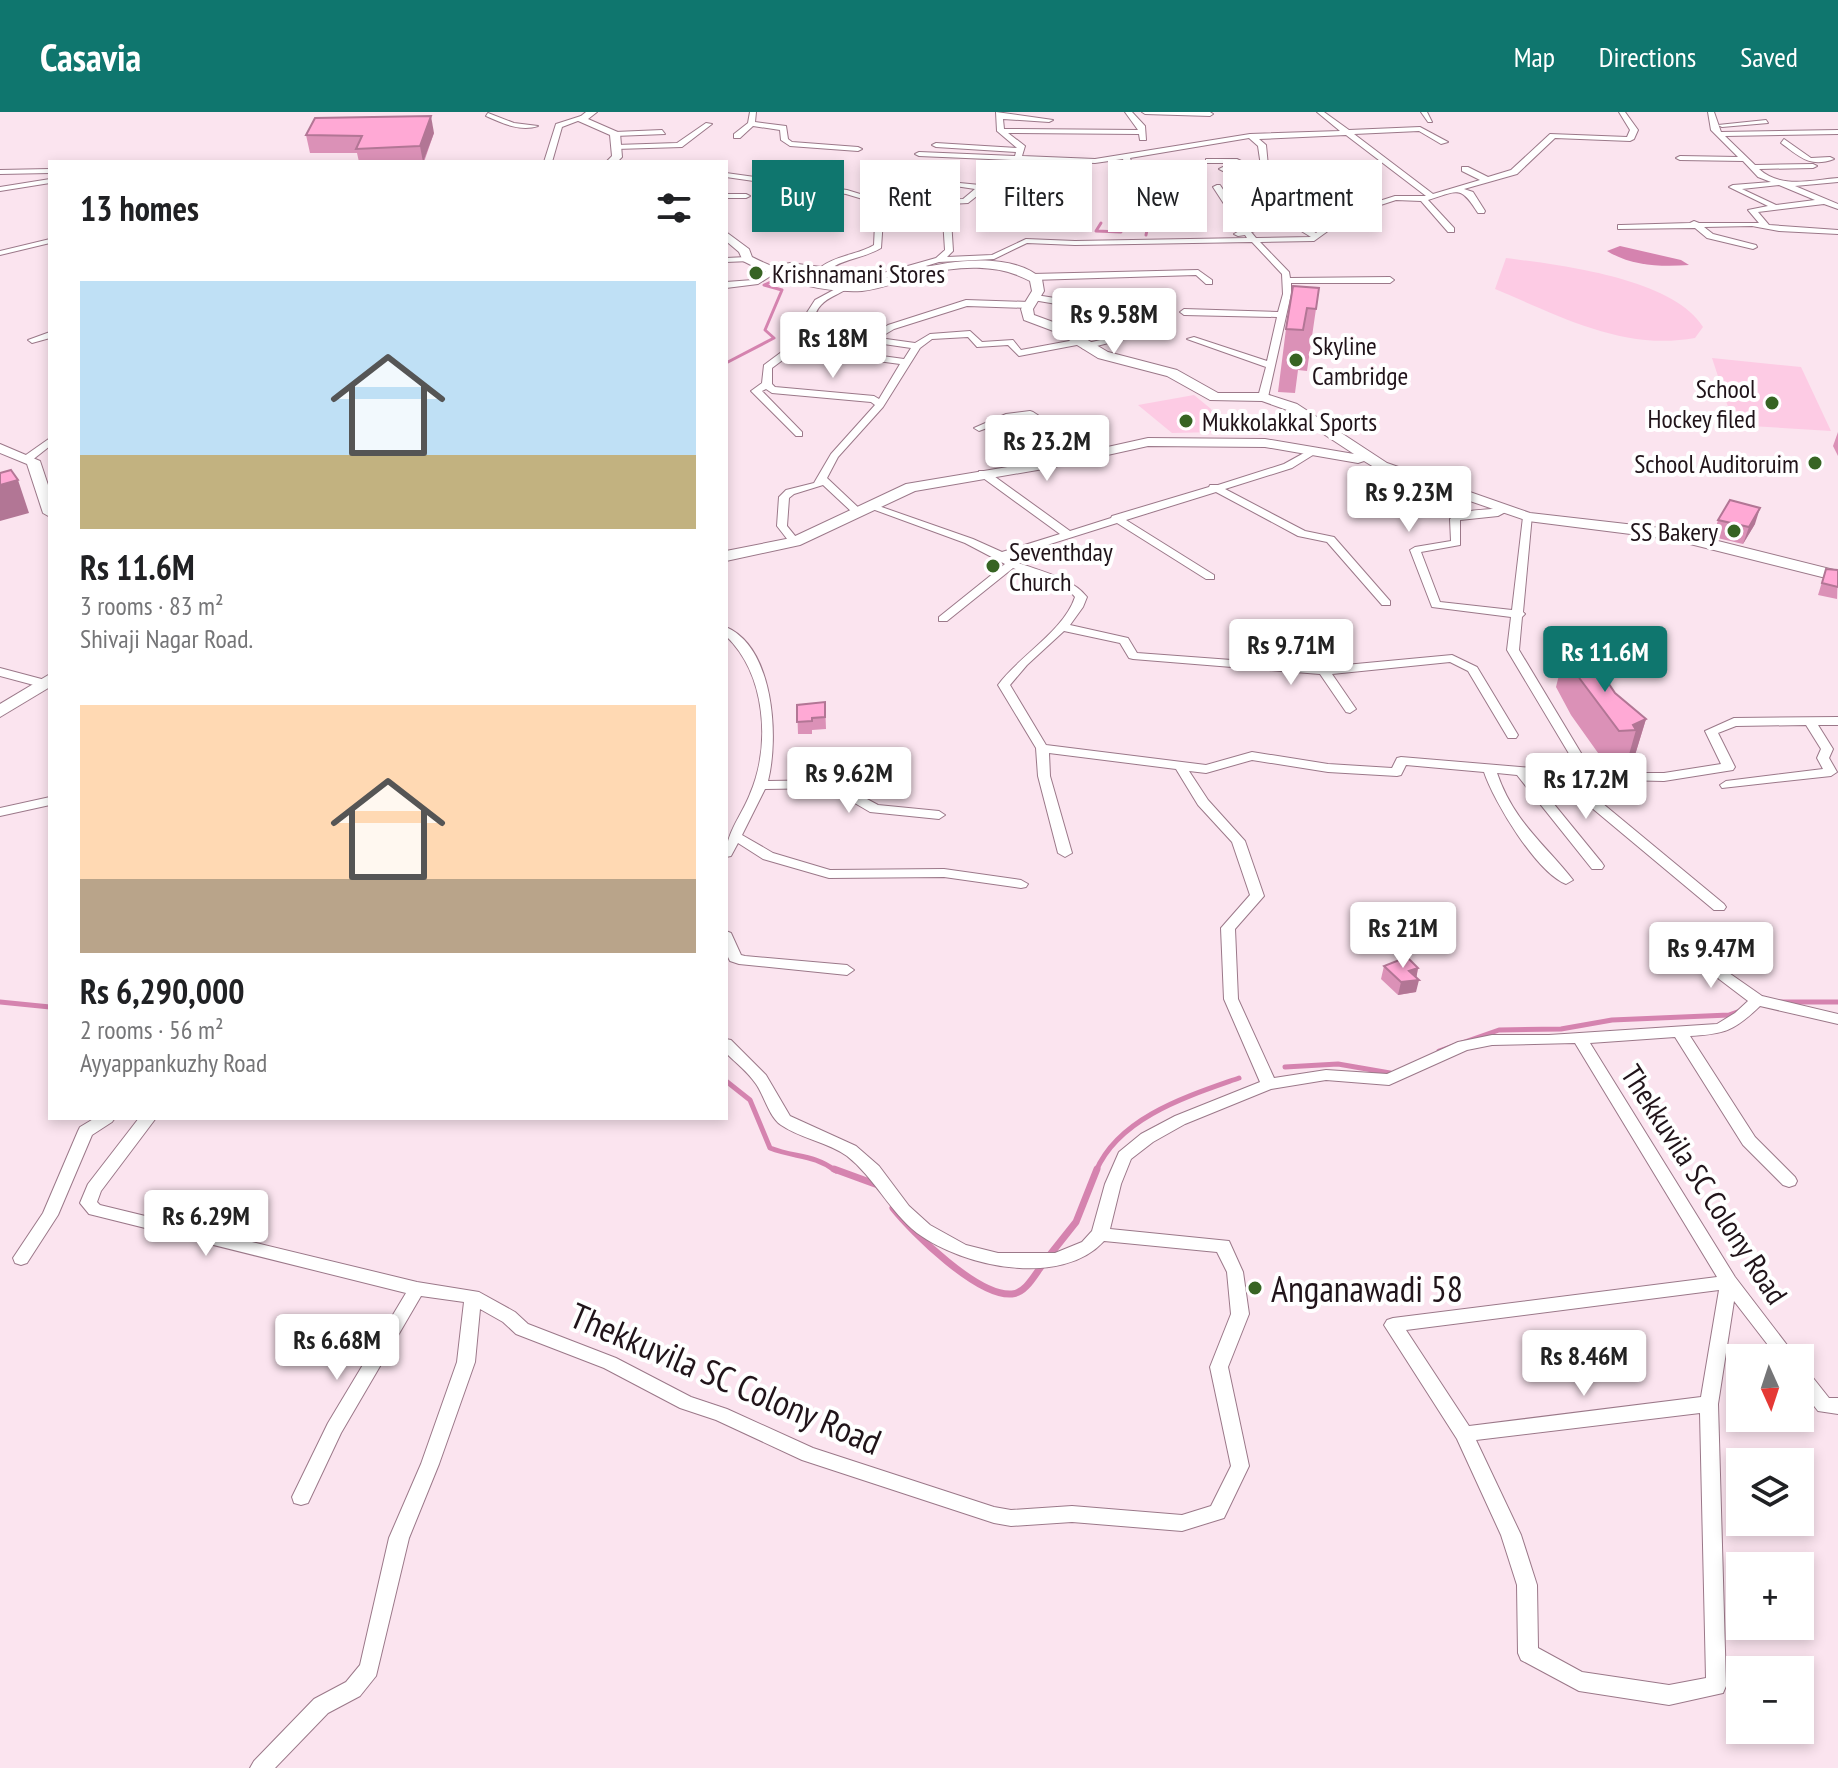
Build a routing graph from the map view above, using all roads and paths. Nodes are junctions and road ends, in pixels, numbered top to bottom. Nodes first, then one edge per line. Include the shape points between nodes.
1 (540, 112) edge
2 (592, 112) edge
3 (753, 112) edge
4 (1128, 112) edge
5 (1145, 112) edge
6 (1320, 112) edge
7 (1424, 112) edge
8 (1622, 112) edge
9 (1711, 112) edge
10 (1182, 113) edge
11 (999, 114) edge
12 (1210, 114) edge
13 (488, 115) dead end
14 (581, 118) junction
15 (1049, 120) dead end
16 (1430, 121) dead end
17 (1766, 122) dead end
18 (708, 124) dead end
19 (751, 124) junction
20 (1190, 124) dead end
21 (1713, 126) junction
22 (1001, 131) junction
23 (662, 132) dead end
24 (1209, 132) dead end
25 (1838, 132) edge
26 (615, 134) junction
27 (1720, 134) junction
28 (1143, 135) junction
29 (1347, 135) junction
30 (737, 136) dead end
31 (1256, 137) junction
32 (1098, 139) dead end
33 (1217, 139) junction
34 (1838, 140) edge
35 (1784, 141) junction
36 (1444, 142) dead end
37 (1730, 143) junction
38 (936, 145) dead end
39 (616, 147) junction
40 (858, 149) dead end
41 (1021, 150) junction
42 (1153, 151) junction
43 (919, 154) dead end
44 (1126, 156) junction
45 (1680, 158) dead end
46 (1744, 159) junction
47 (1830, 159) dead end
48 (549, 160) edge
49 (613, 160) edge
50 (1017, 160) joint
51 (1127, 160) edge
52 (1265, 160) edge
53 (1092, 161) edge
54 (1209, 161) dead end
55 (1223, 162) edge
56 (1813, 166) dead end
57 (1752, 167) junction
58 (1465, 169) dead end
59 (48, 171) edge
60 (0, 172) edge
61 (728, 175) edge
62 (1487, 180) junction
63 (1838, 180) edge
64 (48, 181) edge
65 (1779, 185) junction
66 (1217, 187) dead end
67 (1455, 188) junction
68 (0, 189) edge
69 (728, 196) edge
70 (746, 196) dead end
71 (1838, 196) edge
72 (860, 197) edge
73 (1426, 197) junction
74 (1817, 198) junction
75 (1382, 202) edge
76 (1827, 202) junction
77 (1775, 207) junction
78 (1838, 207) edge
79 (1481, 211) dead end
80 (1694, 223) junction
81 (1766, 226) junction
82 (1621, 227) dead end
83 (1451, 230) dead end
84 (879, 232) edge
85 (948, 232) edge
86 (1247, 232) edge
87 (1306, 232) edge
88 (1323, 232) edge
89 (1838, 232) edge
90 (1244, 233) junction
91 (728, 237) edge
92 (1317, 237) junction
93 (48, 241) edge
94 (1214, 242) junction
95 (1256, 242) junction
96 (1753, 247) dead end
97 (0, 253) edge
98 (747, 259) junction
99 (728, 260) edge
100 (939, 260) junction
101 (824, 269) junction
102 (772, 271) junction
103 (1032, 277) junction
104 (1390, 280) dead end
105 (1286, 281) junction
106 (1209, 282) dead end
107 (728, 285) edge
108 (844, 288) junction
109 (1033, 301) junction
110 (1080, 305) dead end
111 (1184, 312) dead end
112 (1281, 315) junction
113 (1136, 335) dead end
114 (48, 336) edge
115 (1191, 339) dead end
116 (32, 340) dead end
117 (1082, 344) junction
118 (917, 346) junction
119 (794, 347) junction
120 (906, 362) junction
121 (1270, 365) junction
122 (767, 384) junction
123 (1263, 397) junction
124 (880, 405) junction
125 (979, 428) dead end
126 (799, 434) dead end
127 (48, 443) edge
128 (0, 448) edge
129 (1316, 450) junction
130 (1092, 454) junction
131 (27, 459) junction
132 (1382, 466) junction
133 (983, 473) junction
134 (821, 478) junction
135 (1214, 487) junction
136 (48, 507) edge
137 (863, 508) junction
138 (1506, 509) junction
139 (1528, 517) junction
140 (1116, 518) junction
141 (1067, 534) junction
142 (795, 542) junction
143 (728, 556) edge
144 (1001, 556) junction
145 (1012, 564) junction
146 (1838, 576) edge
147 (1210, 577) dead end
148 (1386, 603) dead end
149 (1519, 614) junction
150 (943, 619) dead end
151 (1063, 627) junction
152 (728, 631) edge
153 (1324, 671) junction
154 (0, 672) edge
155 (47, 682) edge
156 (1350, 709) dead end
157 (0, 712) edge
158 (1810, 721) junction
159 (1838, 721) edge
160 (1512, 735) dead end
161 (1042, 748) junction
162 (1180, 766) junction
163 (1490, 770) junction
164 (1522, 773) junction
165 (1560, 775) junction
166 (1589, 777) junction
167 (761, 785) junction
168 (1726, 785) dead end
169 (48, 801) edge
170 (0, 812) edge
171 (939, 815) dead end
172 (735, 836) junction
173 (728, 849) edge
174 (1065, 853) dead end
175 (1597, 866) dead end
176 (1566, 880) dead end
177 (1021, 884) dead end
178 (1719, 907) dead end
179 (1697, 945) dead end
180 (730, 960) edge
181 (847, 970) dead end
182 (1757, 1000) junction
183 (1838, 1019) edge
184 (1679, 1031) junction
185 (1579, 1037) junction
186 (728, 1046) edge
187 (1269, 1084) junction
188 (104, 1120) edge
189 (146, 1120) edge
190 (1789, 1181) dead end
191 (1100, 1234) junction
192 (21, 1258) dead end
193 (1729, 1282) junction
194 (417, 1289) junction
195 (473, 1297) junction
196 (1777, 1344) edge
197 (1814, 1393) edge
198 (1709, 1404) junction
199 (1838, 1406) edge
200 (1464, 1434) junction
201 (301, 1497) dead end
202 (261, 1768) edge

1 - 13 street via 533,130
2 - 14 main road
3 - 19 street
4 - 28 street
5 - 10 street
6 - 29 street
7 - 16 street
8 - 62 street via 1634,130 1630,139 1553,136 1525,165
9 - 21 street
10 - 12 street
10 - 20 street
11 - 15 street
11 - 22 street
14 - 26 main road
14 - 48 street via 559,126
17 - 21 street
18 - 39 street via 679,145
19 - 30 street
19 - 40 street via 783,128 785,140 797,145
21 - 27 street
22 - 28 street
22 - 41 street
23 - 26 street
24 - 33 street
25 - 27 street
26 - 39 main road
27 - 37 street
28 - 32 street
28 - 42 street
29 - 31 street
29 - 36 street via 1420,129
29 - 73 street
31 - 33 street
31 - 52 street
33 - 42 street
34 - 35 street
35 - 37 street
35 - 47 street via 1809,160
37 - 46 street
38 - 41 street
39 - 49 main road
41 - 50 street
42 - 44 street
43 - 50 street
44 - 51 street
44 - 53 street
45 - 46 street
46 - 57 street
54 - 55 street
56 - 57 street
57 - 65 street
58 - 62 street
59 - 60 street
61 - 72 street
62 - 67 street
63 - 65 street
64 - 68 street
65 - 74 street
65 - 77 street via 1733,187
66 - 90 street
67 - 73 street
67 - 79 street via 1470,194
69 - 70 street
71 - 74 street
73 - 75 street
73 - 83 street
74 - 76 street
76 - 77 street
76 - 78 street
77 - 81 street via 1752,210
80 - 81 street
80 - 82 street
80 - 96 street via 1710,236
81 - 89 street
84 - 101 street via 878,246 865,256 833,260
85 - 100 street via 949,251
86 - 90 street
87 - 92 street
88 - 92 street
90 - 94 street
90 - 95 street
91 - 98 main road
92 - 95 street
93 - 97 street
94 - 95 street
94 - 100 street via 1036,239 994,257
95 - 105 street via 1286,274
98 - 99 street
98 - 102 main road
100 - 101 street via 876,278
101 - 102 street via 790,265
102 - 107 street via 755,282
102 - 108 main road
103 - 106 street via 1198,272
103 - 108 main road via 1010,267 962,267
103 - 109 main road via 1038,286
104 - 105 street
105 - 112 street
108 - 119 street via 815,304 803,340
109 - 110 street
109 - 117 main road via 1028,317
109 - 118 street via 966,303 870,339
111 - 112 street
112 - 121 street
113 - 117 street
114 - 116 street
115 - 121 street
117 - 118 street via 1019,353 1010,342 980,345 970,334 930,337
117 - 123 main road via 1103,355 1172,373 1215,397
118 - 120 street
119 - 120 street
119 - 122 street via 767,367
120 - 124 street
121 - 123 street
122 - 124 street via 772,390 874,399
122 - 126 street via 756,391
123 - 132 main road via 1308,415
124 - 134 street
125 - 130 street via 1030,414
127 - 131 street
128 - 131 main road
129 - 130 main road via 1191,441 1148,442
129 - 132 main road
129 - 135 street via 1288,466
130 - 133 main road
131 - 136 main road via 33,461
132 - 138 main road
133 - 137 main road via 911,487
133 - 141 street
134 - 137 street
134 - 142 street via 818,485 784,497 782,526
135 - 140 street
135 - 148 street via 1302,534 1330,539
137 - 142 main road
137 - 144 street
138 - 139 main road
138 - 149 street via 1459,516 1456,543 1415,550 1436,605
139 - 146 main road via 1670,534
139 - 149 street
140 - 141 street
140 - 147 street
141 - 144 street
142 - 143 main road
144 - 145 street
145 - 150 street
145 - 151 street via 1073,588 1081,597
149 - 166 street via 1513,650
151 - 153 street via 1124,640 1133,656
151 - 161 street via 1026,656 1004,685
152 - 167 street via 739,639 760,679 769,728
153 - 156 street
153 - 160 street via 1459,660 1473,669
154 - 155 street
155 - 157 main road
158 - 159 street
158 - 166 street via 1734,722 1711,731 1729,767 1664,777
158 - 168 street via 1827,749 1823,758 1831,772
161 - 162 street
161 - 174 street via 1044,776
162 - 163 street via 1206,769 1252,756 1328,768 1397,772 1401,761
162 - 187 street via 1238,841 1257,896 1228,928 1231,999
163 - 164 street
163 - 176 street via 1494,786 1541,856
164 - 165 street
164 - 175 street
165 - 166 street
165 - 178 street
167 - 171 street via 832,784 875,809
167 - 172 street
169 - 170 street
172 - 173 street
172 - 177 street via 768,856 829,874 944,873
179 - 182 street via 1724,976
180 - 181 street
182 - 183 street
182 - 184 street via 1720,1029
184 - 185 street
184 - 190 street via 1749,1141
185 - 187 street via 1492,1040 1389,1080 1326,1075
185 - 193 street, Thekkuvila SC Colony Road
186 - 191 street via 761,1079 784,1120 850,1150 924,1229 961,1250 998,1260 1056,1260 1088,1247
187 - 191 street via 1180,1120 1125,1156
188 - 192 street via 86,1131 50,1215
189 - 194 street via 94,1188 88,1203 95,1210
191 - 195 street, Thekkuvila SC Colony Road via 1223,1246 1235,1272 1240,1314 1219,1367 1240,1466 1217,1512 1198,1521 1072,1514 1011,1518 970,1508 820,1459 686,1403 610,1363 522,1329
193 - 196 street, Thekkuvila SC Colony Road
193 - 198 street
193 - 200 street via 1393,1325
194 - 195 street
194 - 201 street via 334,1428
195 - 202 street via 466,1362 399,1538 369,1669 353,1689 321,1706
197 - 199 street via 1824,1406
198 - 200 street
198 - 200 street via 1716,1686 1669,1695 1579,1681 1528,1653 1527,1585 1497,1501

